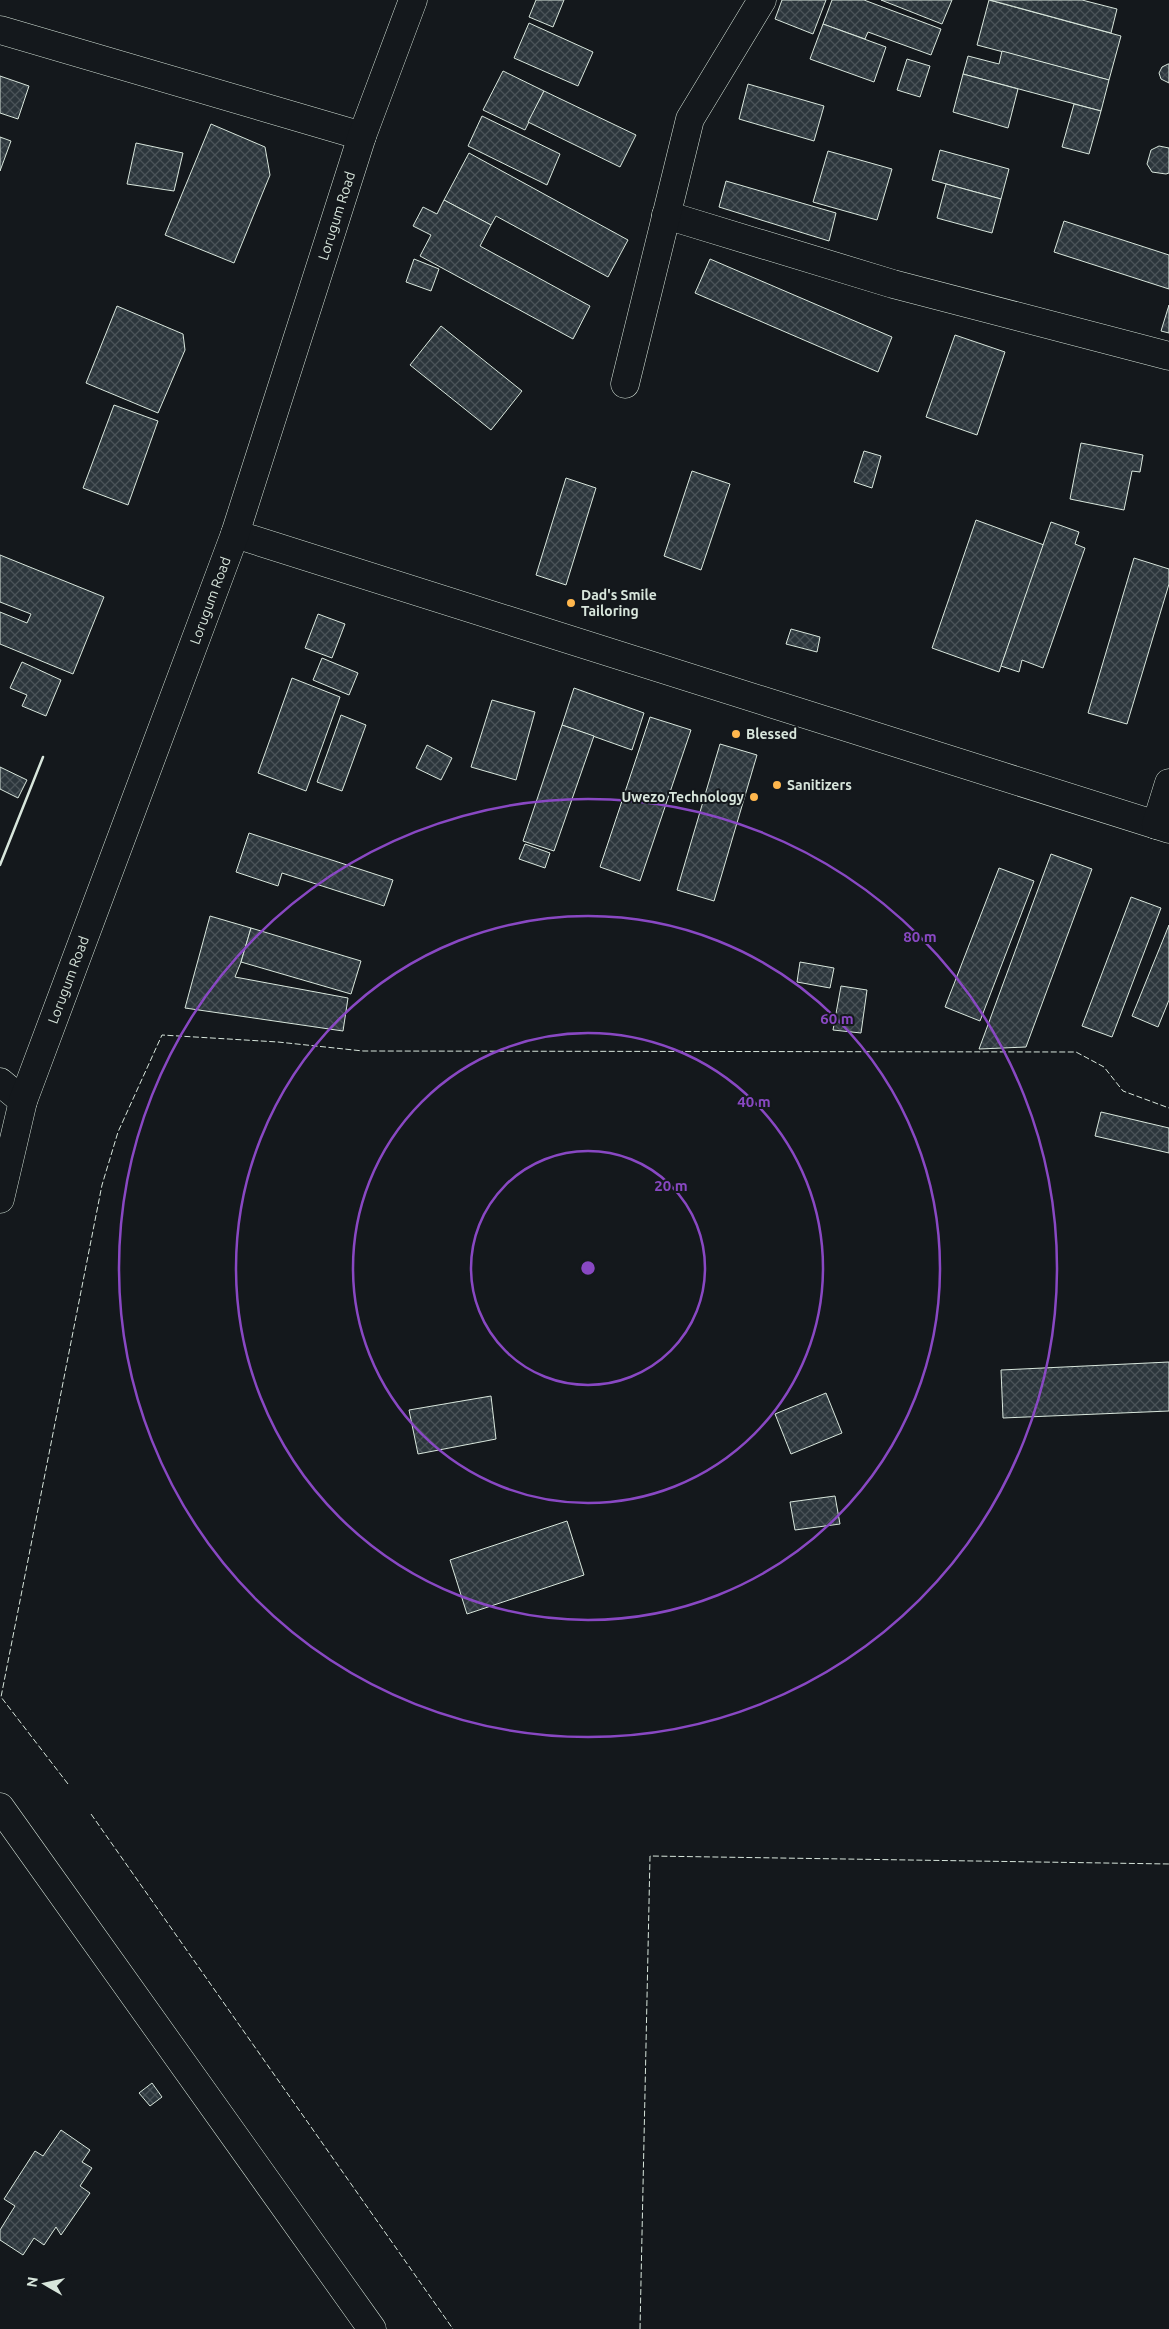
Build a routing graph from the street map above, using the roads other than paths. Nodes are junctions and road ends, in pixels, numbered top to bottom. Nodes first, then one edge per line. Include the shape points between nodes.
1 (413, 0) edge
2 (762, 0) edge
3 (0, 30) edge
4 (362, 136) junction
5 (666, 215) junction
6 (1169, 356) edge
7 (625, 384) dead end
8 (235, 534) junction
9 (1169, 783) edge
10 (1162, 827) edge
11 (0, 1082) edge
12 (23, 1101) junction
13 (0, 1199) edge
14 (0, 1807) edge
15 (372, 2329) edge

1 - 4 street, Lorugum Road
2 - 5 street via 690,119
3 - 4 street
4 - 8 street, Lorugum Road
5 - 6 street via 893,284
5 - 7 street
8 - 10 street
8 - 12 street, Lorugum Road
9 - 10 street
11 - 12 street
12 - 13 street, Lorugum Road
14 - 15 street

